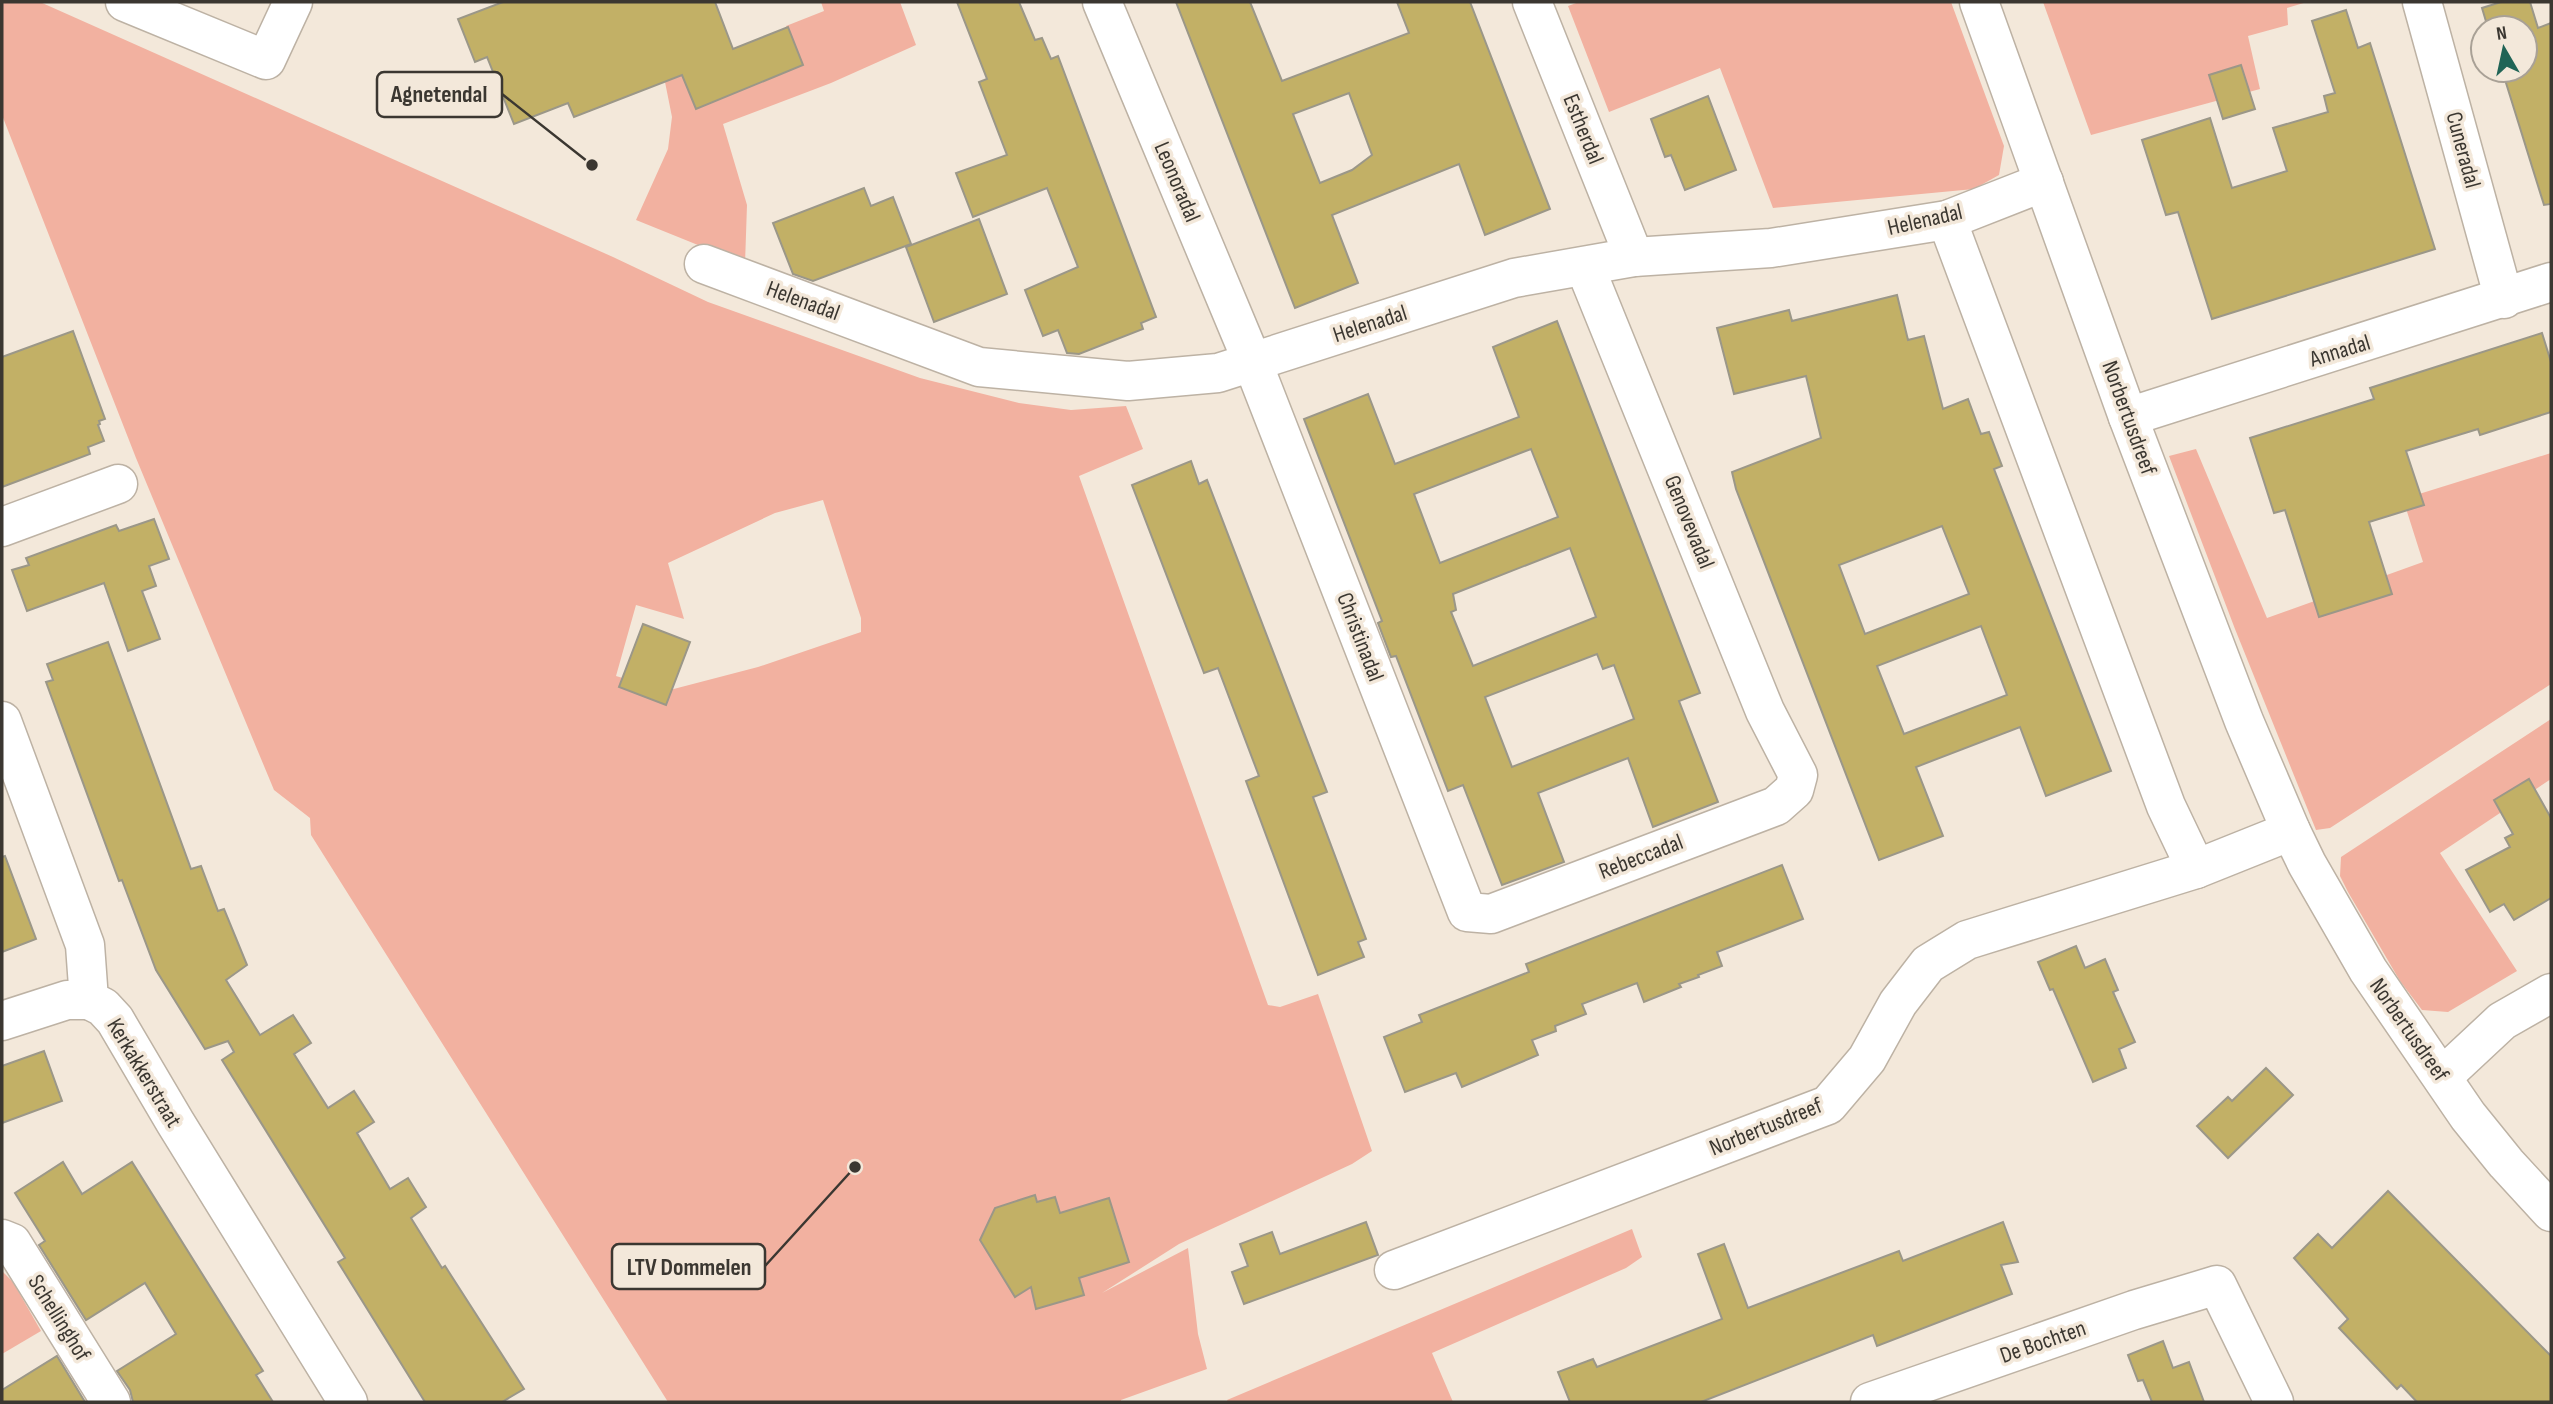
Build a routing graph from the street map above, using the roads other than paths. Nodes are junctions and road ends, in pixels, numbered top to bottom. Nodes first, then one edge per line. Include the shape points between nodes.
1 (125, 2) edge
2 (293, 2) edge
3 (1102, 2) edge
4 (1532, 2) edge
5 (1979, 2) edge
6 (2422, 2) edge
7 (2045, 182) junction
8 (1947, 220) junction
9 (1634, 257) junction
10 (704, 264) dead end
11 (1585, 267) junction
12 (2551, 282) edge
13 (2504, 299) junction
14 (1252, 361) junction
15 (2128, 417) junction
16 (118, 484) dead end
17 (2, 527) edge
18 (2, 721) edge
19 (1798, 775) joint
20 (2291, 831) junction
21 (2196, 869) junction
22 (1467, 912) joint
23 (2551, 993) edge
24 (89, 1000) junction
25 (2, 1021) edge
26 (2442, 1077) junction
27 (2551, 1212) edge
28 (2, 1239) edge
29 (1394, 1269) dead end
30 (1880, 1401) edge
31 (111, 1402) edge
32 (348, 1402) edge
33 (2274, 1402) edge

1 - 2 street via 266,60
3 - 14 street, Leonoradal
4 - 9 street, Estherdal
5 - 7 street, Norbertusdreef
6 - 13 street, Cuneradal
7 - 8 street, Helenadal
7 - 15 street, Norbertusdreef
8 - 9 street, Helenadal via 1771,248
8 - 21 street via 2166,806
9 - 11 street, Helenadal
10 - 14 street, Helenadal via 979,367 1128,381 1218,373
11 - 14 street, Helenadal via 1514,278
11 - 19 street, Genovevadal via 1765,711
12 - 13 street, Annadal
13 - 15 street, Annadal
14 - 22 street, Christinadal
15 - 20 street, Norbertusdreef
16 - 17 street
18 - 24 street, Kerkakkerstraat via 85,945
19 - 22 street, Rebeccadal via 1794,790 1776,806 1491,914
20 - 21 street, Norbertusdreef
20 - 26 street, Norbertusdreef via 2368,970
21 - 29 street, Norbertusdreef via 1967,940 1928,964 1898,1003 1867,1059 1828,1105
23 - 26 street via 2502,1021
24 - 25 street via 66,1000
24 - 32 street, Kerkakkerstraat via 115,1020
26 - 27 street, Norbertusdreef via 2483,1135
28 - 31 street, Schellinghof via 12,1243
30 - 33 street, De Bochten via 2217,1285

